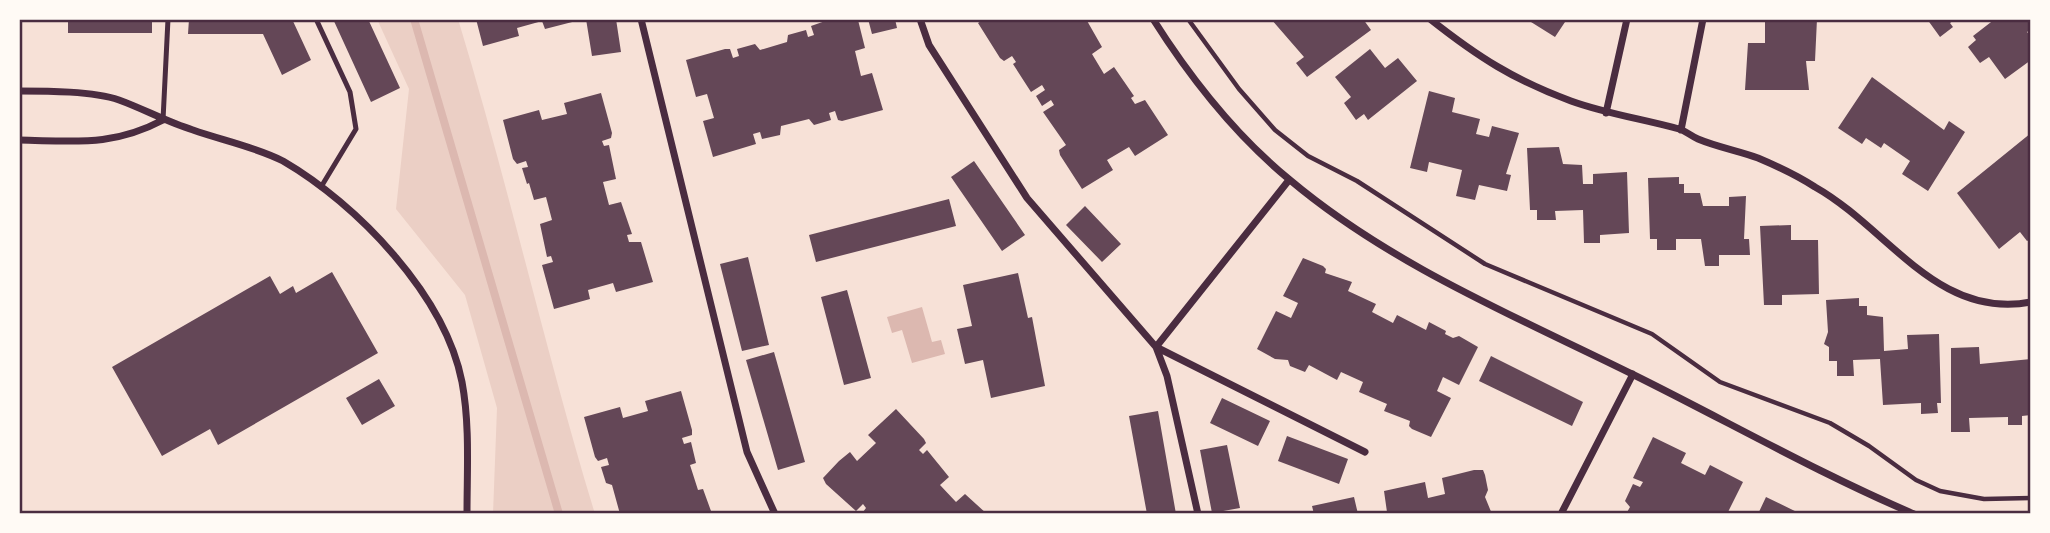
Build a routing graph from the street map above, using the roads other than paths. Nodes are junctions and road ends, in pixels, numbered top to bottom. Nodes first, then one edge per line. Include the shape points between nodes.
1 (168, 19) edge
2 (316, 19) edge
3 (641, 19) edge
4 (920, 19) edge
5 (1153, 19) edge
6 (1430, 19) edge
7 (1627, 19) edge
8 (1703, 19) edge
9 (19, 91) edge
10 (1606, 113) junction
11 (163, 120) junction
12 (1681, 130) junction
13 (19, 140) edge
14 (1289, 180) junction
15 (321, 187) junction
16 (2031, 302) edge
17 (1156, 347) junction
18 (1633, 374) junction
19 (1365, 452) dead end
20 (467, 514) edge
21 (775, 514) edge
22 (1198, 514) edge
23 (1561, 514) edge
24 (1914, 514) edge

1 - 11 lane
2 - 15 lane via 350,92 356,129
3 - 21 street via 747,452
4 - 17 street via 929,45 1027,198
5 - 14 street via 1212,103
6 - 10 street via 1480,59
7 - 10 street
8 - 12 street
9 - 11 street via 117,99
10 - 12 street
11 - 13 street via 137,134 107,141
11 - 15 street via 281,160
12 - 16 street via 1759,159 1816,187 1955,295 1985,304
14 - 17 street
14 - 18 street via 1340,219 1411,262
15 - 20 street via 390,249 418,285 445,335 461,379 468,429
17 - 19 street
17 - 22 street via 1167,376
18 - 23 street
18 - 24 street

